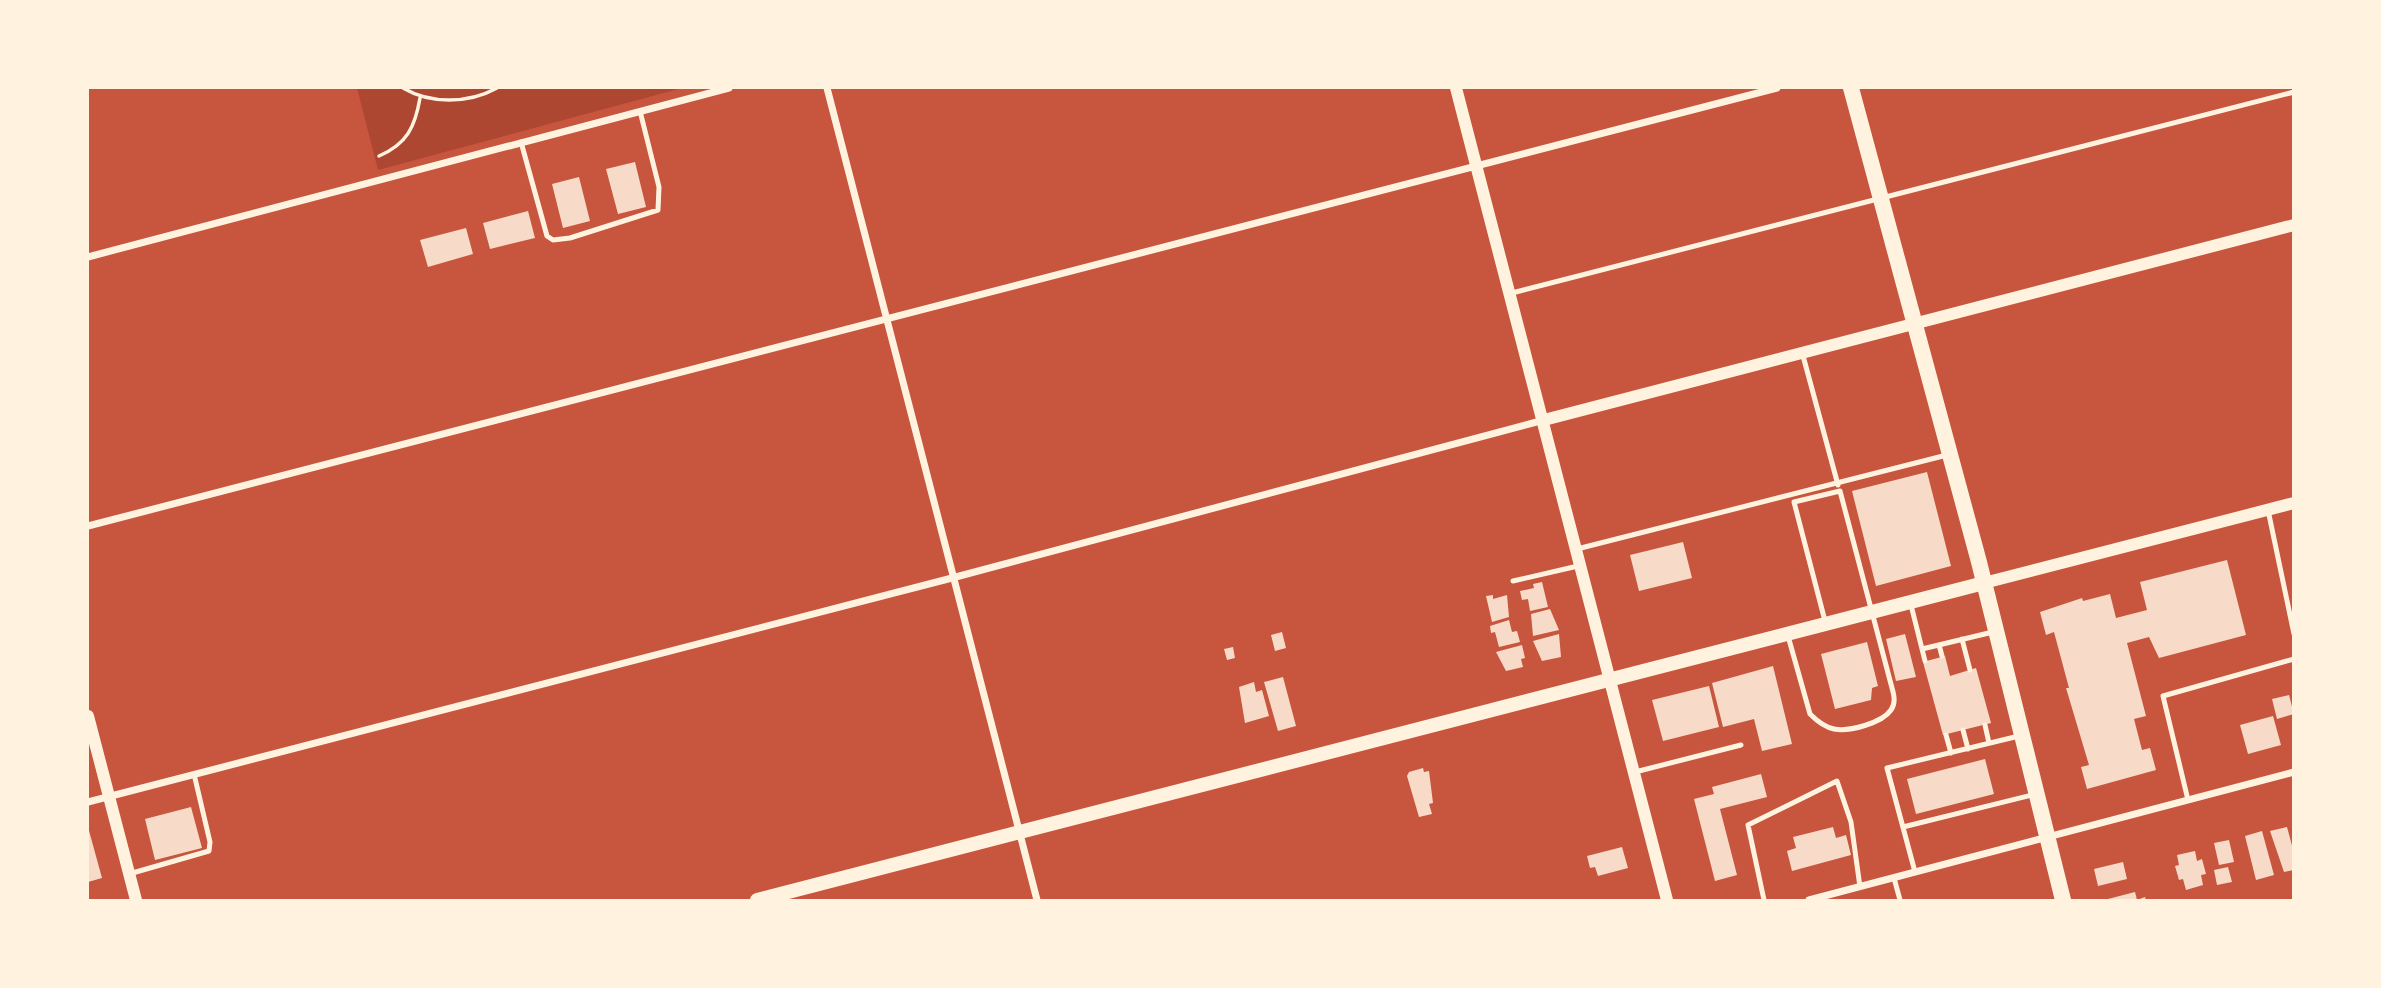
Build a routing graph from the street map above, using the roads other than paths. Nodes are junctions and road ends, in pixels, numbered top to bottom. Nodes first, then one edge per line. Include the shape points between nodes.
1 (729, 88) edge
2 (827, 88) edge
3 (1457, 88) edge
4 (1777, 88) edge
5 (1851, 88) edge
6 (2294, 92) edge
7 (640, 111) junction
8 (521, 142) junction
9 (1477, 166) junction
10 (1880, 199) junction
11 (2294, 225) edge
12 (88, 257) edge
13 (1512, 293) junction
14 (885, 320) junction
15 (1916, 321) junction
16 (1801, 352) junction
17 (1544, 420) junction
18 (1951, 455) junction
19 (1837, 483) junction
20 (1840, 491) junction
21 (2294, 503) edge
22 (2268, 510) junction
23 (88, 526) edge
24 (1577, 549) junction
25 (1581, 565) junction
26 (952, 578) junction
27 (1513, 582) dead end
28 (1984, 583) junction
29 (1910, 602) junction
30 (1872, 612) junction
31 (1826, 624) junction
32 (1996, 631) junction
33 (1787, 634) junction
34 (2294, 634) edge
35 (1962, 639) junction
36 (1939, 645) junction
37 (1922, 649) junction
38 (1942, 656) dead end
39 (2294, 659) edge
40 (1925, 661) dead end
41 (1970, 670) dead end
42 (1612, 680) junction
43 (88, 716) edge
44 (1985, 725) dead end
45 (1963, 730) dead end
46 (1946, 735) dead end
47 (2022, 735) junction
48 (1989, 743) junction
49 (1741, 745) dead end
50 (1968, 749) junction
51 (1951, 753) junction
52 (1634, 772) junction
53 (2294, 772) edge
54 (194, 774) junction
55 (2036, 794) junction
56 (109, 796) junction
57 (2188, 800) junction
58 (88, 802) edge
59 (1903, 827) junction
60 (1019, 833) junction
61 (2047, 837) junction
62 (1915, 872) junction
63 (129, 874) junction
64 (1894, 877) junction
65 (1860, 887) junction
66 (136, 901) edge
67 (757, 901) edge
68 (1037, 901) edge
69 (1667, 901) edge
70 (1764, 901) edge
71 (1809, 901) edge
72 (1900, 901) edge
73 (2063, 901) edge

1 - 7 street
2 - 14 street
3 - 9 street
4 - 9 street
5 - 10 main road
6 - 10 lane
7 - 8 street
7 - 8 lane via 659,187 658,210 570,238 547,236
8 - 12 street
9 - 13 street
9 - 14 street
10 - 13 lane
10 - 15 main road
11 - 15 street
13 - 17 street
14 - 23 street
14 - 26 street
15 - 16 street
15 - 18 main road
16 - 17 street
16 - 19 lane
17 - 24 street
17 - 26 street
18 - 19 lane
18 - 28 main road
19 - 20 lane
19 - 24 lane
20 - 30 lane
20 - 31 lane via 1794,502
21 - 22 street
22 - 28 street
22 - 34 lane
24 - 25 street
25 - 27 lane
25 - 42 street
26 - 54 street
26 - 60 street
28 - 29 main road
28 - 32 main road
29 - 30 main road
29 - 37 lane
30 - 31 main road
30 - 33 lane via 1895,700 1891,710 1863,725 1832,729 1810,714
31 - 33 main road
32 - 35 lane
32 - 47 main road
33 - 42 main road
35 - 36 lane
35 - 41 lane
36 - 37 lane
36 - 38 lane
37 - 40 lane
39 - 57 lane via 2163,696
42 - 52 street
42 - 60 main road
43 - 56 street
44 - 48 lane
45 - 50 lane
46 - 51 lane
47 - 48 lane
47 - 55 main road
48 - 50 lane
49 - 52 lane
50 - 51 lane
51 - 59 lane via 1887,768
52 - 69 street
53 - 57 street
54 - 56 street
54 - 63 lane via 209,851
55 - 59 lane
55 - 61 main road
56 - 58 street
56 - 63 street
57 - 61 street
59 - 62 lane
60 - 67 main road
60 - 68 street
61 - 62 street
61 - 73 main road
62 - 64 street
63 - 66 street
64 - 65 street
64 - 72 lane
65 - 70 lane via 1852,822 1837,781 1748,825
65 - 71 street

